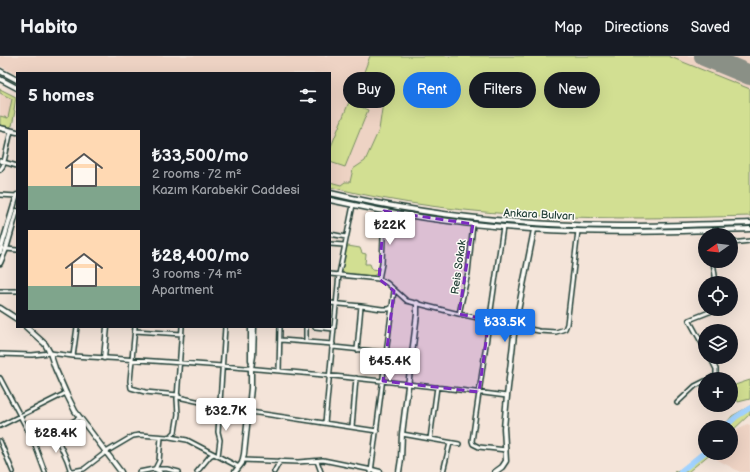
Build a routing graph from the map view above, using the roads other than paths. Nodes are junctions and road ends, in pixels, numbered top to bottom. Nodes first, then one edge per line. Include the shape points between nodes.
1 (0, 71) edge
2 (0, 79) edge
3 (16, 79) edge
4 (16, 87) edge
5 (0, 128) edge
6 (10, 131) junction
7 (16, 132) edge
8 (2, 162) edge
9 (16, 166) edge
10 (0, 170) edge
11 (331, 193) edge
12 (0, 195) edge
13 (16, 196) edge
14 (16, 200) edge
15 (331, 200) edge
16 (353, 205) junction
17 (384, 211) junction
18 (16, 214) edge
19 (750, 223) edge
20 (473, 224) junction
21 (503, 227) junction
22 (750, 229) edge
23 (0, 230) edge
24 (534, 230) junction
25 (738, 230) edge
26 (578, 231) junction
27 (9, 232) junction
28 (698, 233) edge
29 (331, 234) edge
30 (346, 237) junction
31 (750, 241) edge
32 (738, 242) edge
33 (331, 244) edge
34 (344, 245) junction
35 (6, 249) junction
36 (16, 250) edge
37 (0, 252) edge
38 (0, 263) edge
39 (331, 274) edge
40 (339, 274) junction
41 (379, 279) junction
42 (394, 290) junction
43 (0, 291) edge
44 (16, 291) edge
45 (331, 303) edge
46 (337, 303) junction
47 (417, 303) junction
48 (362, 306) junction
49 (392, 307) junction
50 (0, 308) edge
51 (459, 314) junction
52 (699, 316) edge
53 (16, 318) edge
54 (490, 320) junction
55 (515, 326) junction
56 (27, 328) edge
57 (77, 328) edge
58 (107, 328) edge
59 (182, 328) edge
60 (225, 328) edge
61 (251, 328) edge
62 (254, 328) edge
63 (280, 328) edge
64 (306, 328) edge
65 (324, 328) edge
66 (135, 329) edge
67 (334, 329) junction
68 (182, 334) junction
69 (698, 336) edge
70 (281, 340) junction
71 (306, 342) junction
72 (333, 345) junction
73 (357, 350) junction
74 (50, 353) junction
75 (0, 354) edge
76 (386, 354) junction
77 (73, 356) junction
78 (104, 358) junction
79 (132, 360) junction
80 (251, 362) junction
81 (180, 363) junction
82 (223, 366) junction
83 (251, 368) junction
84 (279, 371) junction
85 (330, 376) junction
86 (0, 378) edge
87 (356, 378) junction
88 (383, 381) junction
89 (409, 384) junction
90 (698, 384) edge
91 (437, 387) junction
92 (479, 392) junction
93 (66, 394) junction
94 (178, 396) junction
95 (507, 396) junction
96 (677, 403) dead end
97 (221, 406) junction
98 (249, 411) junction
99 (20, 416) junction
100 (80, 418) junction
101 (325, 423) junction
102 (0, 426) edge
103 (352, 428) junction
104 (377, 431) junction
105 (54, 432) junction
106 (402, 434) junction
107 (161, 437) junction
108 (170, 437) junction
109 (430, 439) junction
110 (0, 441) edge
111 (34, 443) junction
112 (450, 443) junction
113 (459, 444) dead end
114 (506, 450) junction
115 (106, 452) junction
116 (216, 455) junction
117 (243, 460) junction
118 (280, 461) junction
119 (317, 461) junction
120 (239, 467) junction
121 (157, 470) edge
122 (371, 471) edge
123 (13, 472) edge
124 (45, 472) edge
125 (70, 472) edge
126 (122, 472) edge
127 (139, 472) edge
128 (179, 472) edge
129 (197, 472) edge
130 (235, 472) edge
131 (274, 472) edge
132 (321, 472) edge
133 (380, 472) edge
134 (399, 472) edge
135 (443, 472) edge
136 (495, 472) edge

1 - 3 street
2 - 4 street
5 - 6 street
6 - 7 street
6 - 8 street
8 - 9 street
8 - 10 street
11 - 19 street, Ankara Bulvarı via 435,213 535,223 613,226
12 - 13 street
14 - 27 street
15 - 16 street, Ankara Bulvarı
16 - 17 street, Ankara Bulvarı
16 - 30 street
17 - 20 street, Ankara Bulvarı
17 - 41 street
18 - 27 street
20 - 21 street, Ankara Bulvarı
20 - 51 street, Reis Sokak via 468,273
21 - 24 street, Ankara Bulvarı
21 - 54 street
22 - 25 street, Ankara Bulvarı
23 - 27 street
24 - 26 street, Ankara Bulvarı
24 - 55 street
26 - 28 street, Ankara Bulvarı
26 - 55 street via 565,329 552,332
27 - 35 street
27 - 37 street
29 - 30 street
30 - 34 street
31 - 32 street
33 - 34 street
34 - 40 street
35 - 36 street
35 - 38 street
39 - 40 street
40 - 41 street
40 - 46 street
41 - 42 street
42 - 47 street via 407,301
42 - 49 street
43 - 44 street
45 - 46 street
46 - 48 street
46 - 67 street
47 - 51 street
47 - 89 street
48 - 49 street via 382,309
48 - 73 street
49 - 76 street
50 - 53 street
51 - 54 street
52 - 69 street via 689,320
54 - 55 street
54 - 92 street
55 - 95 street
56 - 74 street via 45,344
57 - 77 street
58 - 78 street
59 - 68 street
60 - 82 street
61 - 80 street
62 - 80 street
63 - 70 street
64 - 71 street
65 - 67 street
66 - 68 street
66 - 79 street
67 - 72 street
68 - 81 street
70 - 71 street
70 - 84 street
71 - 72 street
72 - 73 street
72 - 85 street
73 - 76 street
74 - 75 street
74 - 77 street
74 - 93 street
76 - 88 street
77 - 78 street
78 - 79 street
79 - 81 street
79 - 94 street via 132,389
80 - 83 street
81 - 82 street
81 - 94 street
82 - 83 street
82 - 97 street
83 - 84 street
83 - 98 street
84 - 85 street
85 - 87 street
85 - 101 street
86 - 99 street
87 - 88 street
87 - 103 street
88 - 89 street
88 - 104 street
89 - 91 street
89 - 106 street
90 - 96 street
91 - 92 street
91 - 109 street
92 - 95 street
92 - 114 street via 472,443
93 - 99 street
93 - 100 street
94 - 97 street
94 - 108 street via 177,427
95 - 114 street via 504,428
97 - 98 street
97 - 116 street via 218,432 220,440
98 - 101 street
98 - 117 street
99 - 102 street
99 - 111 street
100 - 105 street
100 - 115 street
101 - 103 street
103 - 104 street
104 - 122 street
105 - 111 street
105 - 125 street
106 - 109 street
106 - 134 street
107 - 108 street
107 - 115 street via 136,435
107 - 121 street
108 - 116 street via 187,440
109 - 112 street
110 - 123 street
111 - 124 street
112 - 113 street
112 - 135 street
114 - 136 street via 506,461
115 - 125 street via 84,469
115 - 126 street
116 - 120 street
116 - 129 street via 210,456
117 - 118 street
117 - 120 street
118 - 119 street
118 - 131 street
119 - 122 street via 340,463
119 - 132 street
120 - 130 street
121 - 127 street
121 - 128 street via 167,468
122 - 133 street

